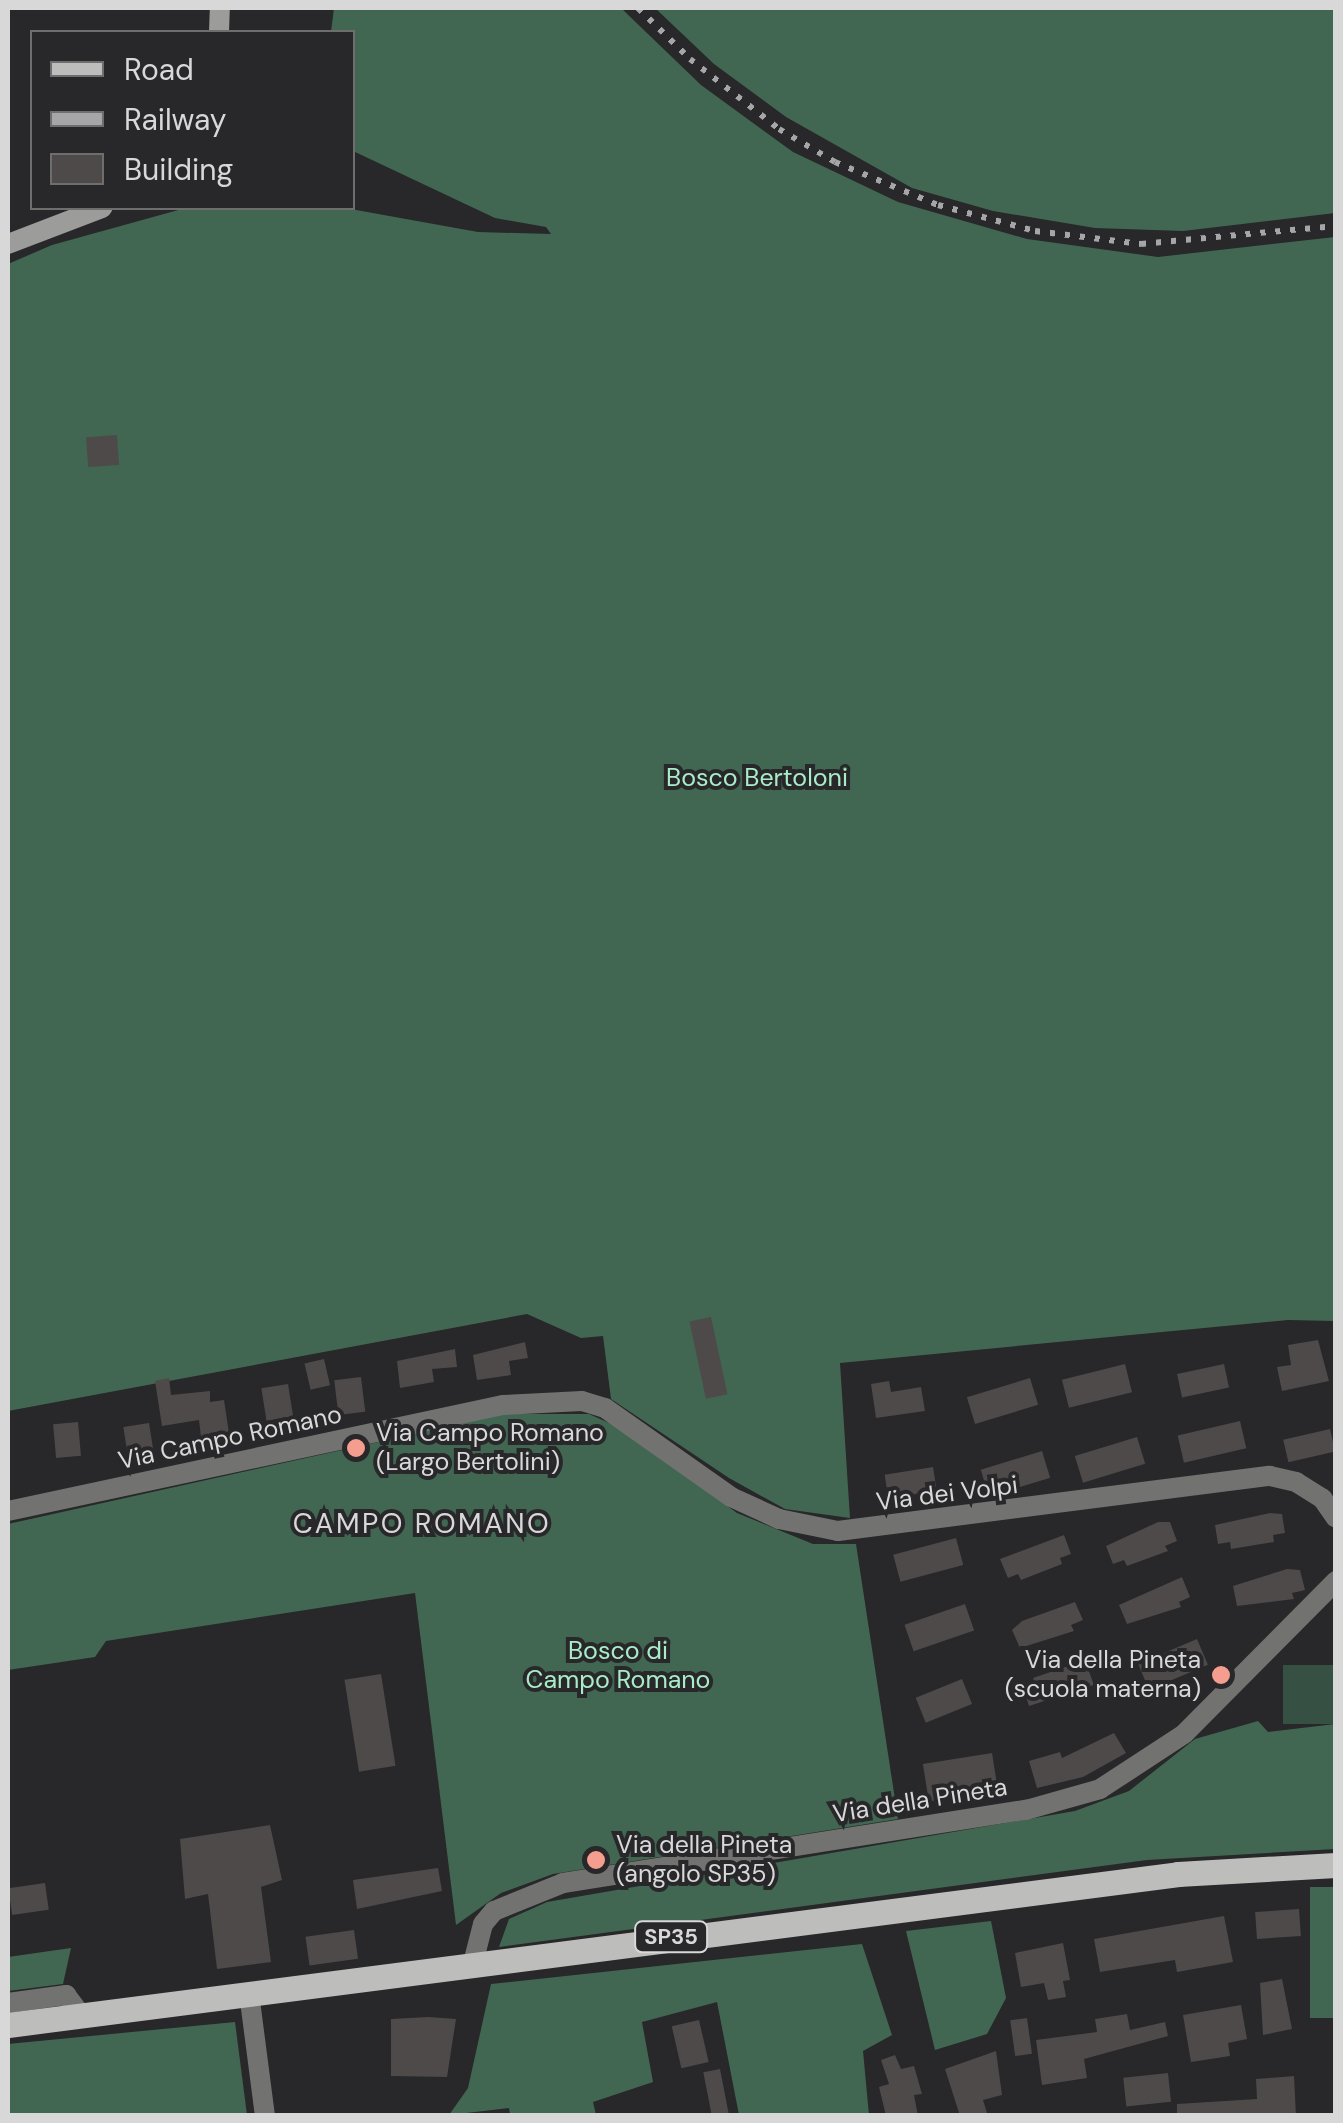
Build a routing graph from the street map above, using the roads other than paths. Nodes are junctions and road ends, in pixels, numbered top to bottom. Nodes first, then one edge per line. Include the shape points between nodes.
1 (97, 210) edge
2 (8, 244) edge
3 (582, 1402) joint
4 (8, 1511) edge
5 (1336, 1518) edge
6 (1336, 1581) edge
7 (1336, 1866) edge
8 (473, 1963) junction
9 (249, 1993) junction
10 (8, 2002) edge
11 (82, 2015) junction
12 (8, 2025) edge
13 (265, 2116) edge

1 - 2 street
3 - 4 street, Via Campo Romano via 503,1404
3 - 5 street, Via dei Volpi via 605,1408 731,1497 779,1519 838,1531 1270,1476 1322,1498
6 - 8 street, Via della Pineta via 1184,1734 1100,1790 1026,1810 546,1888 494,1911 483,1924
7 - 8 main road, SP35 via 1178,1874
8 - 9 main road, SP35
9 - 11 main road, SP35
9 - 13 street
10 - 11 street via 66,1995
11 - 12 main road, SP35

